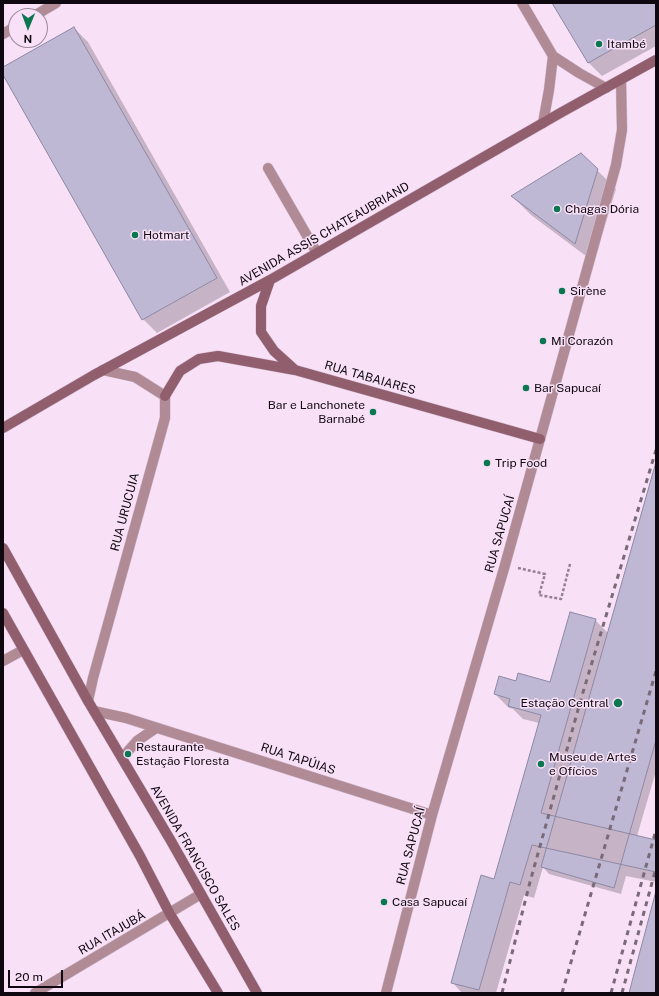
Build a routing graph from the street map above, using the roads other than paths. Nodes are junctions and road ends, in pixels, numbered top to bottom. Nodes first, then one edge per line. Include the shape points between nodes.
1 (522, 3) edge
2 (553, 56) junction
3 (656, 60) edge
4 (622, 79) junction
5 (606, 88) junction
6 (543, 123) junction
7 (268, 168) dead end
8 (317, 253) junction
9 (270, 280) junction
10 (103, 370) junction
11 (295, 370) junction
12 (165, 396) junction
13 (3, 428) edge
14 (540, 439) junction
15 (3, 548) edge
16 (3, 613) edge
17 (23, 650) junction
18 (3, 661) edge
19 (88, 701) junction
20 (94, 711) junction
21 (156, 728) junction
22 (122, 758) junction
23 (432, 815) junction
24 (201, 894) junction
25 (170, 914) junction
26 (35, 993) edge
27 (218, 993) edge
28 (257, 993) edge
29 (386, 993) edge

1 - 2 street
2 - 5 street
2 - 6 street
3 - 4 street, AVENIDA ASSIS CHATEAUBRIAND
4 - 5 street, AVENIDA ASSIS CHATEAUBRIAND
4 - 14 street, RUA SAPUCAÍ via 622,130 616,165
5 - 6 street, AVENIDA ASSIS CHATEAUBRIAND
6 - 8 street, AVENIDA ASSIS CHATEAUBRIAND
7 - 8 street
8 - 9 street, AVENIDA ASSIS CHATEAUBRIAND
9 - 10 street, AVENIDA ASSIS CHATEAUBRIAND
9 - 11 street, RUA TABAIARES via 261,306 261,332 274,351
10 - 12 street via 135,377
10 - 13 street, AVENIDA ASSIS CHATEAUBRIAND
11 - 12 street via 218,356 199,359 180,371
11 - 14 street, RUA TABAIARES
12 - 19 street, RUA URUCUIA via 165,418
14 - 23 street, RUA SAPUCAÍ
15 - 19 street, AVENIDA FRANCISCO SALES
16 - 17 street
17 - 18 street
17 - 25 street via 140,856
19 - 20 street, AVENIDA FRANCISCO SALES
20 - 21 street, RUA TAPÚIAS
20 - 22 street, AVENIDA FRANCISCO SALES
21 - 22 street via 137,741
21 - 23 street, RUA TAPÚIAS
22 - 24 street, AVENIDA FRANCISCO SALES
23 - 29 street, RUA SAPUCAÍ
24 - 25 street, RUA ITAJUBÁ
24 - 28 street, AVENIDA FRANCISCO SALES
25 - 26 street, RUA ITAJUBÁ
25 - 27 street

